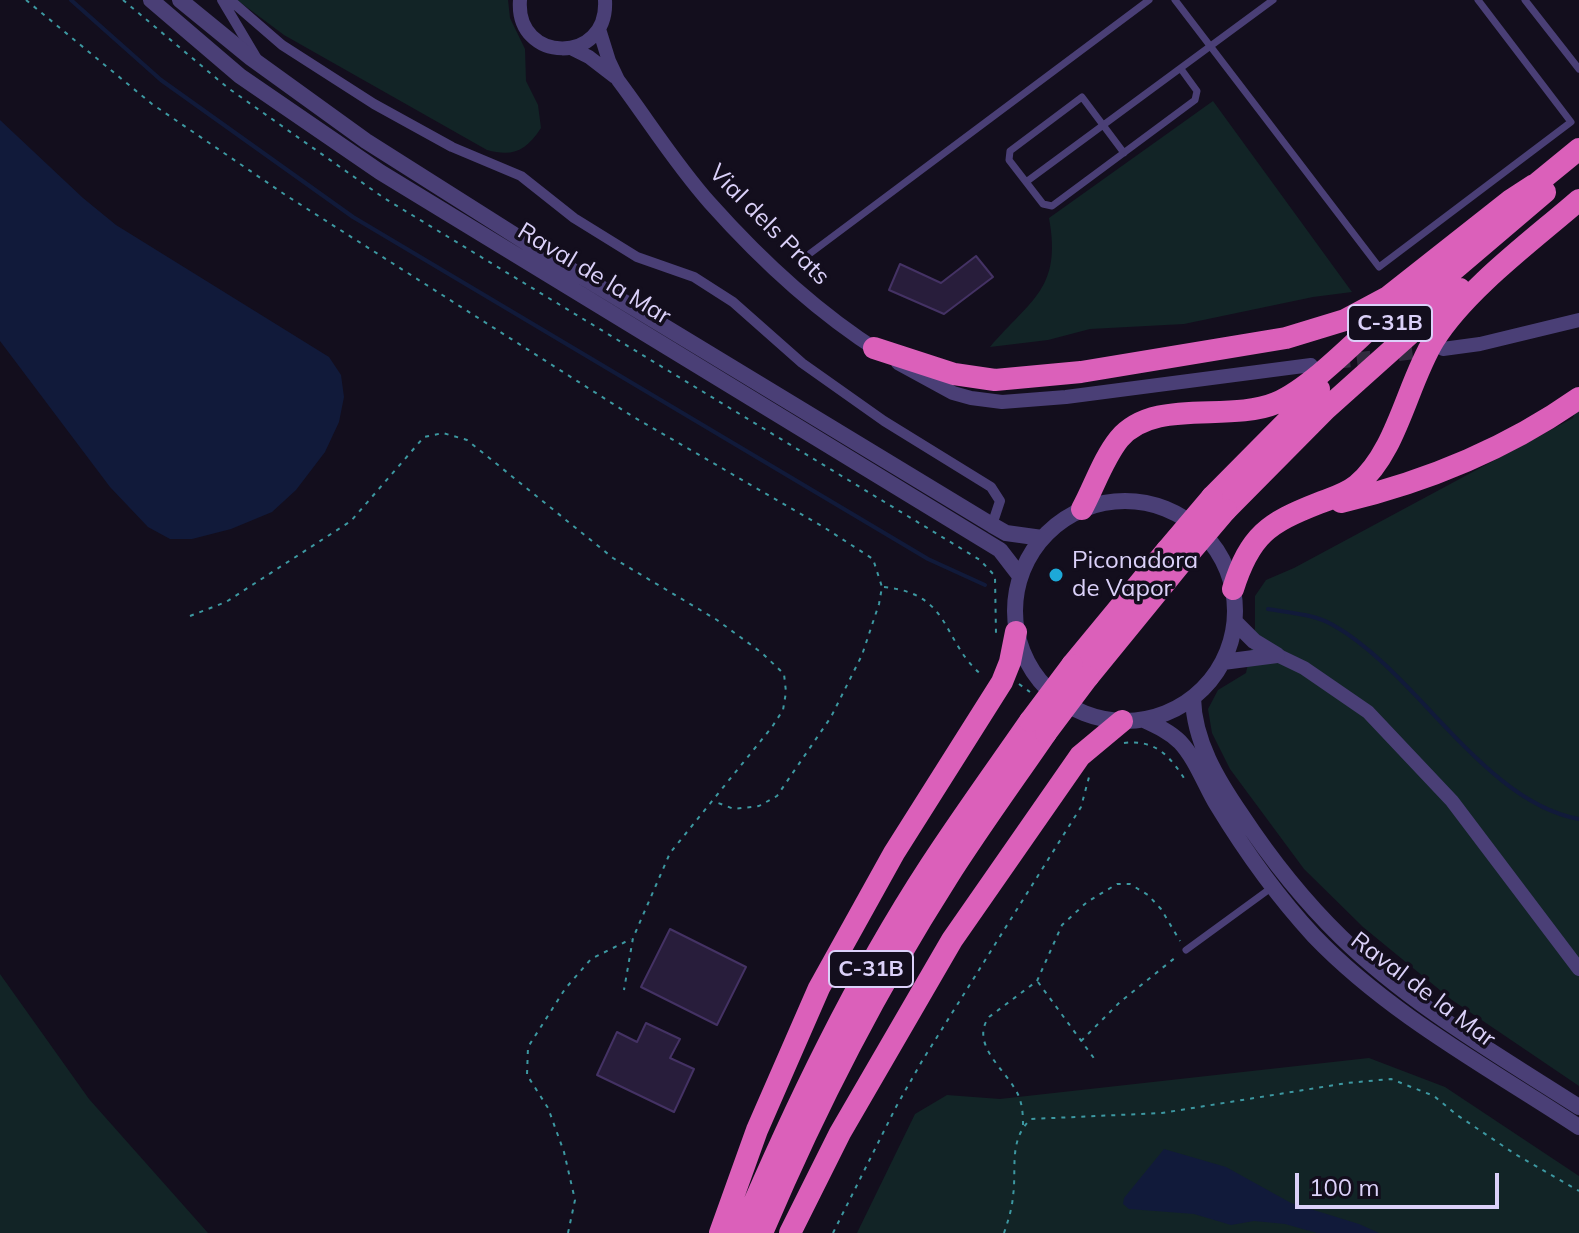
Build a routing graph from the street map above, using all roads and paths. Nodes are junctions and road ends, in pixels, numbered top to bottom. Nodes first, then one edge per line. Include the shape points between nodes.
1 (26, 0) edge
2 (123, 0) edge
3 (151, 0) edge
4 (180, 0) edge
5 (222, 0) edge
6 (230, 0) edge
7 (520, 0) edge
8 (605, 0) edge
9 (1149, 0) edge
10 (1175, 0) edge
11 (1273, 0) edge
12 (1478, 0) edge
13 (1525, 0) edge
14 (599, 29) junction
15 (1211, 47) junction
16 (571, 48) junction
17 (259, 64) junction
18 (1181, 69) junction
19 (1579, 69) edge
20 (618, 80) junction
21 (1103, 125) junction
22 (1579, 149) edge
23 (1124, 153) junction
24 (1579, 162) edge
25 (1026, 182) junction
26 (1534, 185) junction
27 (1579, 189) edge
28 (1579, 200) edge
29 (808, 255) dead end
30 (1579, 320) edge
31 (874, 348) junction
32 (1443, 349) tunnel mouth
33 (1311, 365) dead end
34 (1579, 398) edge
35 (1219, 504) junction
36 (1082, 509) junction
37 (1285, 516) junction
38 (992, 525) junction
39 (1042, 538) junction
40 (1020, 576) junction
41 (882, 587) junction
42 (1233, 589) junction
43 (190, 616) dead end
44 (1235, 622) junction
45 (1006, 637) junction
46 (1277, 655) junction
47 (1223, 662) junction
48 (1006, 674) junction
49 (982, 677) dead end
50 (1193, 698) junction
51 (1039, 700) dead end
52 (1038, 727) junction
53 (1128, 728) junction
54 (1089, 776) dead end
55 (1191, 788) dead end
56 (713, 801) junction
57 (1273, 886) junction
58 (633, 938) junction
59 (1186, 950) junction
60 (1579, 969) edge
61 (1037, 981) junction
62 (624, 990) dead end
63 (1081, 1041) junction
64 (1096, 1061) dead end
65 (1579, 1107) edge
66 (1023, 1126) junction
67 (1579, 1127) edge
68 (1579, 1191) edge
69 (568, 1233) edge
70 (720, 1233) edge
71 (741, 1233) edge
72 (762, 1233) edge
73 (790, 1233) edge
74 (833, 1233) edge
75 (1004, 1233) edge

1 - 41 path via 152,104 287,196 632,416 873,559
2 - 45 path via 228,88 384,198 980,560 995,576
3 - 40 street, Raval de la Mar via 240,76 380,172 992,544
4 - 17 street, Raval de la Mar
5 - 17 street
6 - 38 street via 282,45 374,104 452,147 521,176 574,218 637,257 694,277 733,302 802,363 991,487 1000,501
7 - 16 street, Vial dels Prats via 520,15 530,35 549,47
8 - 14 street
9 - 29 lane
10 - 15 lane
11 - 15 lane
12 - 15 lane via 1571,122 1379,267
13 - 19 lane
14 - 16 street
14 - 20 street, Vial dels Prats
15 - 18 lane
16 - 20 street, Vial dels Prats
17 - 38 street, Raval de la Mar via 366,141 535,248
18 - 21 lane
18 - 23 lane via 1197,91 1195,100
20 - 31 street, Vial dels Prats via 718,212 783,277
21 - 23 lane
21 - 25 lane
21 - 25 lane via 1082,97 1010,151 1009,160
22 - 26 highway
23 - 25 lane via 1052,206 1043,204
24 - 35 highway, C-31B via 1342,367 1254,452
26 - 31 highway via 1388,297 1345,320 1286,338 1004,380 954,374
26 - 36 highway via 1291,395 1241,412 1166,415 1127,431
27 - 35 highway, C-31B
28 - 37 highway via 1451,317 1420,366 1394,431 1367,475 1341,494
30 - 32 street
31 - 33 street, Vial dels Prats via 953,393 1002,402
34 - 37 highway via 1434,475
35 - 52 highway, C-31B, bridge
36 - 39 street
36 - 42 street via 1124,501 1176,514 1216,549
37 - 42 highway via 1259,534
38 - 39 street, Raval de la Mar via 1006,533
39 - 40 street
40 - 45 street
41 - 49 path via 906,589 925,600 944,618 966,660
41 - 56 path via 862,655 831,717 777,796 759,806 734,809
42 - 44 street
43 - 56 path via 226,602 351,521 424,437 443,433 467,440 613,558 717,620 784,674 783,710
44 - 46 street
44 - 47 street
45 - 48 highway
45 - 53 street via 1053,695 1080,712
46 - 47 street
46 - 60 street via 1368,712 1452,801
47 - 50 street
48 - 51 path
48 - 70 highway via 894,853 819,988 757,1130
50 - 53 street
50 - 65 street, Raval de la Mar via 1204,751 1233,803 1266,852 1342,938 1397,985
52 - 71 highway, C-31B via 929,868 852,1001
52 - 72 highway, C-31B via 867,1013 798,1148
53 - 55 path via 1172,758
53 - 57 street, Raval de la Mar via 1161,727 1183,744 1216,804
53 - 73 highway via 1080,756 952,940 840,1133
54 - 74 path via 1081,807 922,1061
56 - 58 path via 670,853
57 - 59 lane
57 - 67 street, Raval de la Mar via 1366,984
58 - 62 path
58 - 69 path via 591,959 528,1047 527,1075 548,1108 575,1200
59 - 61 path via 1148,895 1130,884 1117,884 1062,925
59 - 63 path
61 - 63 path
61 - 66 path via 983,1025 990,1055 1023,1106
63 - 64 path
66 - 68 path via 1031,1119 1162,1113 1391,1079 1434,1096 1515,1154
66 - 75 path via 1013,1154 1014,1194

